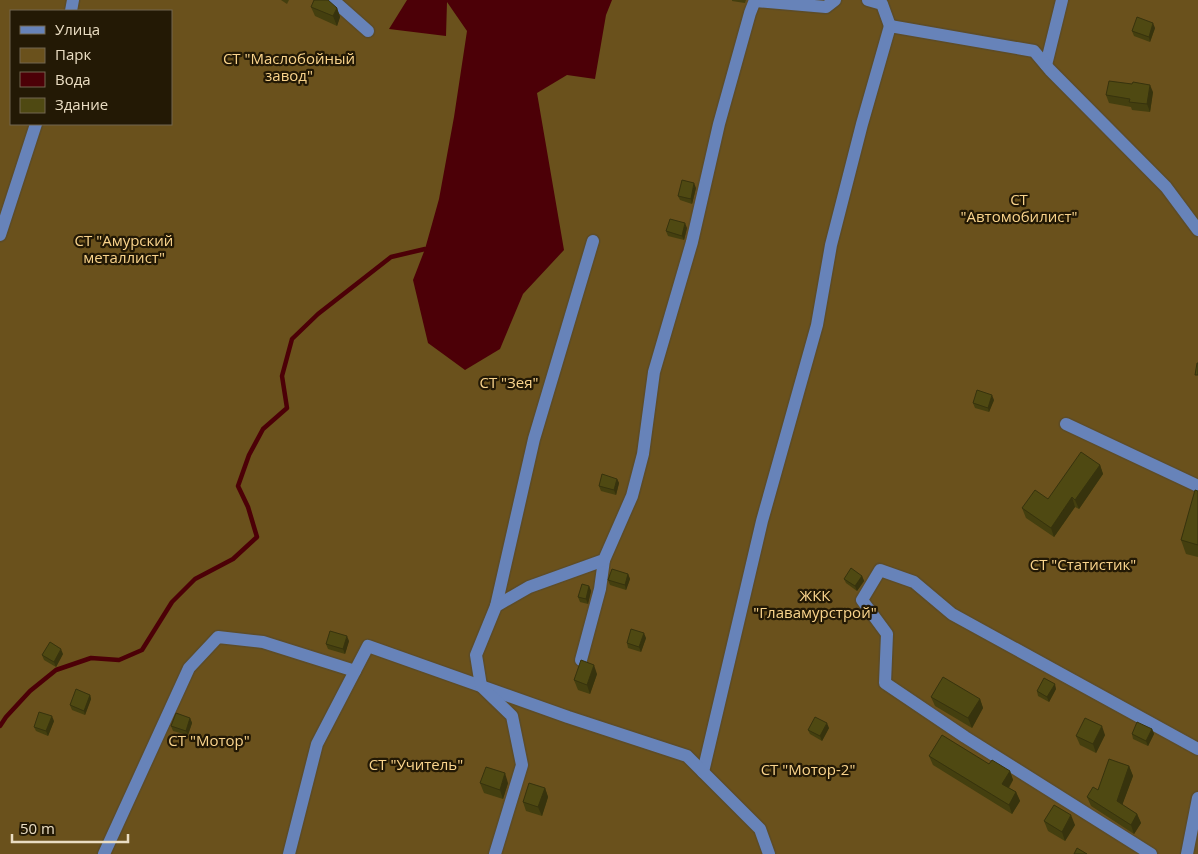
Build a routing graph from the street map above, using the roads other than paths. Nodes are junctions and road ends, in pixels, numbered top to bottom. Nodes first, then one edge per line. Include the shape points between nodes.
1 (333, 0) edge
2 (755, 0) edge
3 (835, 0) edge
4 (868, 0) edge
5 (890, 0) edge
6 (1062, 0) edge
7 (885, 12) junction
8 (890, 26) junction
9 (368, 31) dead end
10 (1046, 65) junction
11 (36, 125) edge
12 (1198, 230) edge
13 (0, 235) edge
14 (593, 241) dead end
15 (1066, 424) dead end
16 (1198, 486) edge
17 (604, 560) junction
18 (496, 606) junction
19 (580, 660) edge
20 (355, 672) junction
21 (481, 686) junction
22 (1198, 749) edge
23 (703, 772) junction
24 (1198, 798) edge
25 (104, 854) edge
26 (289, 854) edge
27 (495, 854) edge
28 (769, 854) edge
29 (1151, 854) edge
30 (1186, 854) edge

1 - 9 street
2 - 3 street via 826,7
2 - 17 street via 719,124 692,242 654,372 643,454 632,496
4 - 7 street via 882,4
5 - 7 street
6 - 10 street
7 - 8 street
8 - 10 street via 1034,51
8 - 23 street via 831,246 817,325 762,521
10 - 12 street via 1166,187
11 - 13 street
14 - 18 street via 534,439
15 - 16 street
17 - 18 street via 529,587
17 - 19 street via 600,588
18 - 21 street via 476,655
20 - 21 street via 368,646
20 - 25 street via 264,642 218,637 189,668
20 - 26 street via 317,744
21 - 23 street via 687,756
21 - 27 street via 512,716 522,765
22 - 29 street via 952,614 914,582 880,570 862,600 887,634 885,683
23 - 28 street via 760,829
24 - 30 street

